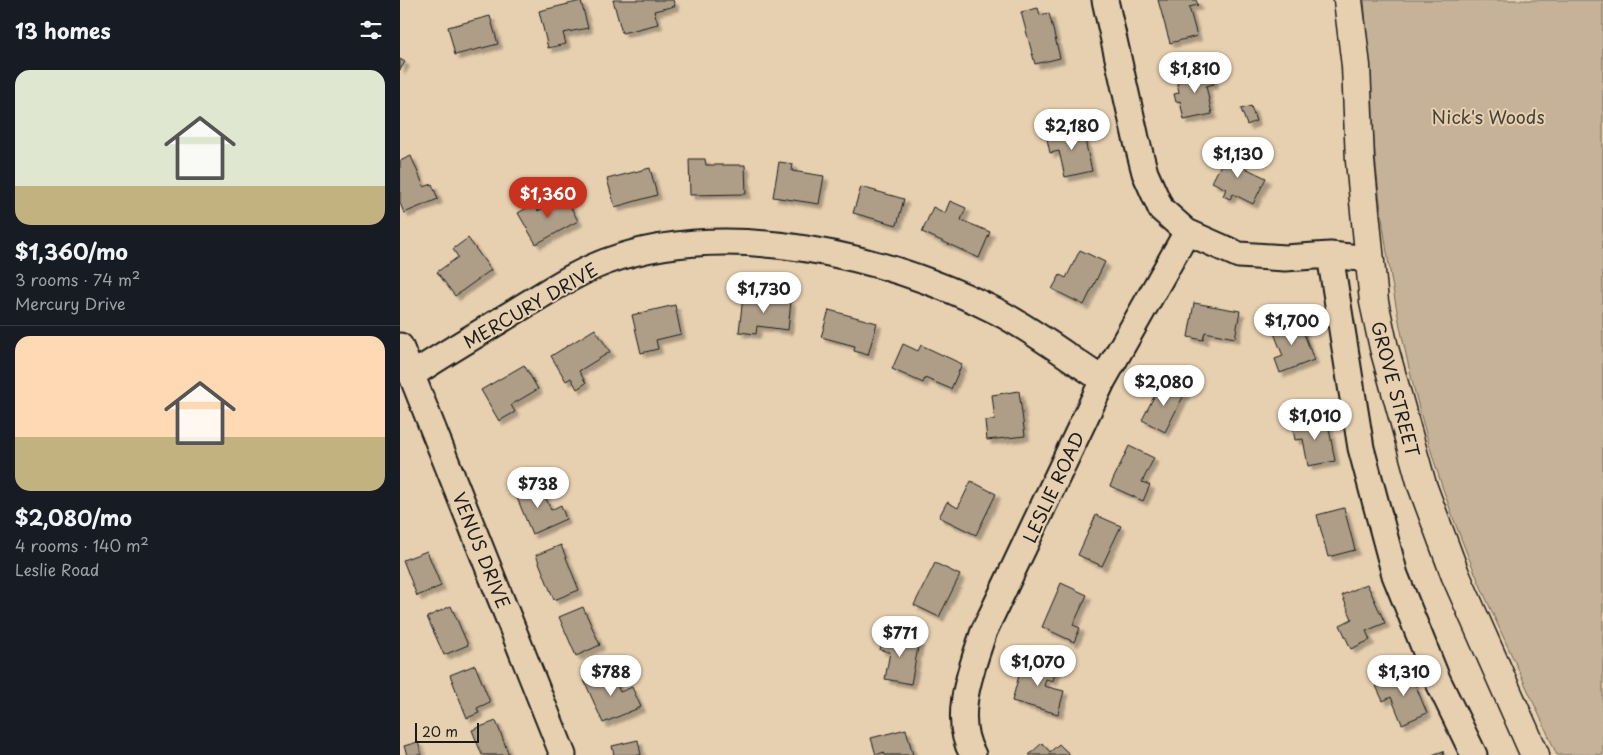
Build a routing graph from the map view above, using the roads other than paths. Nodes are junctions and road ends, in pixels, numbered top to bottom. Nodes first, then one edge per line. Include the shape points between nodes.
1 (1105, 0) edge
2 (1348, 0) edge
3 (1186, 232) junction
4 (1330, 255) junction
5 (1370, 259) junction
6 (400, 346) edge
7 (412, 375) junction
8 (1103, 380) junction
9 (563, 755) edge
10 (973, 755) edge
11 (1474, 755) edge
12 (1535, 755) edge

1 - 3 street via 1145,172 1161,209
2 - 5 main road, GROVE STREET
3 - 4 street via 1239,255 1285,258
3 - 8 street, LESLIE ROAD
4 - 5 street
4 - 11 street via 1361,448 1396,574 1437,679
5 - 12 main road, GROVE STREET via 1374,302 1384,348 1422,485 1455,574
6 - 7 street, VENUS DRIVE
7 - 8 street, MERCURY DRIVE via 577,274 637,252 699,242 722,242 838,256 884,266 944,286 1000,313
7 - 9 street, VENUS DRIVE
8 - 10 street, LESLIE ROAD via 984,631 964,706 962,731

